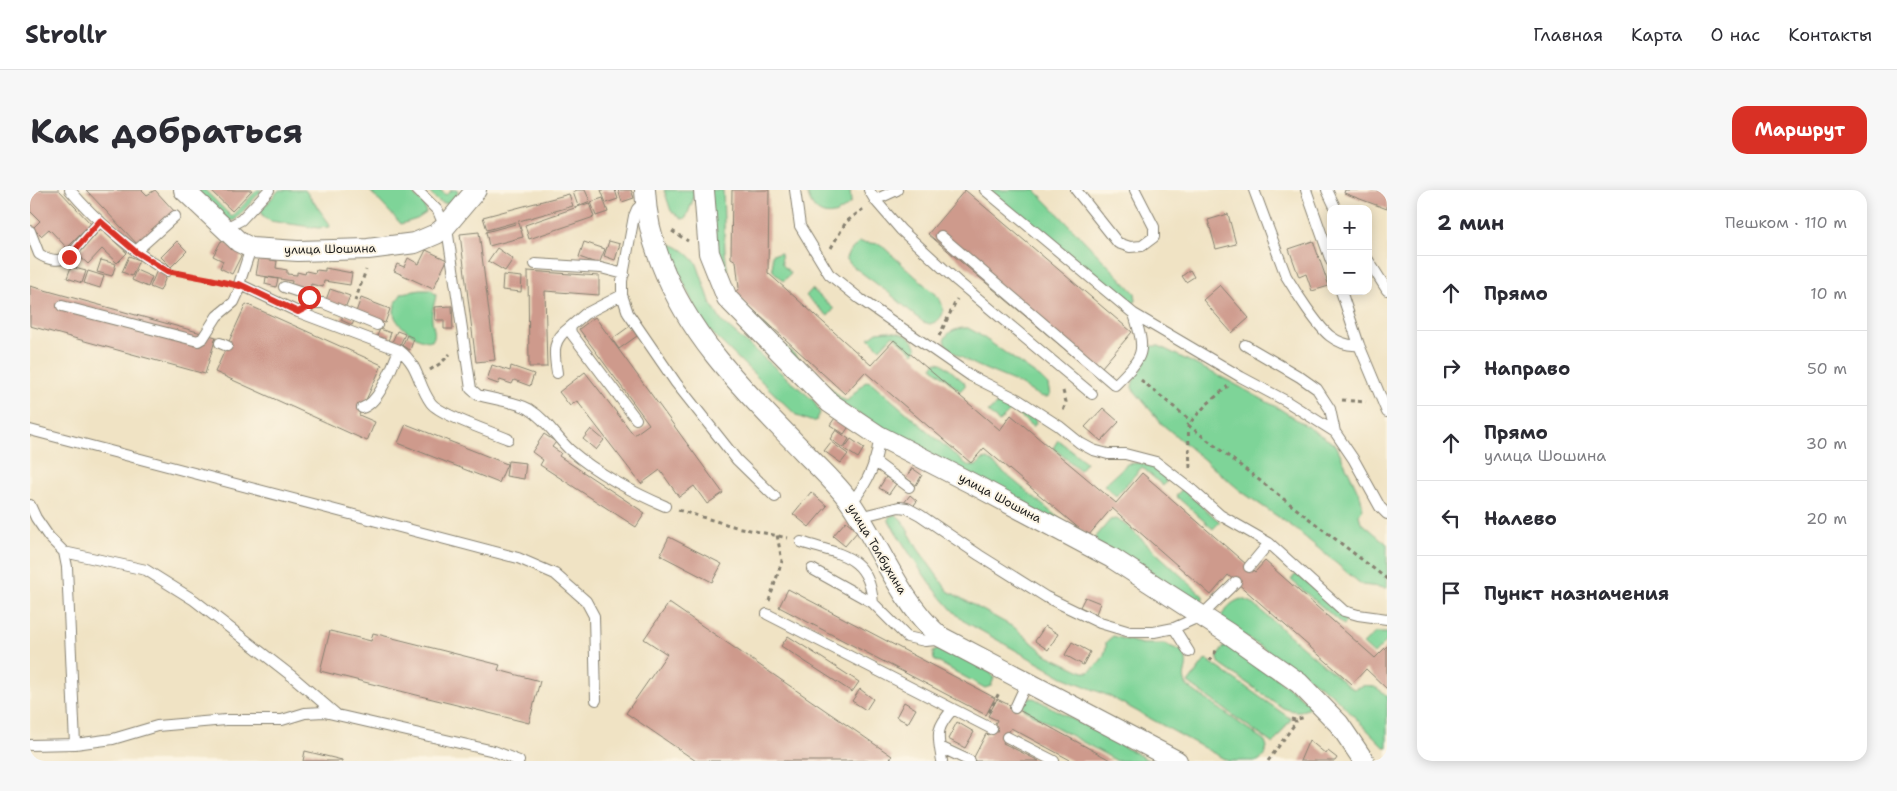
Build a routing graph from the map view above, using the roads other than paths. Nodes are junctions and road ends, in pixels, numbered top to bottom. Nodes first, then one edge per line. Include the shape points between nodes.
1 (70, 190) edge
2 (184, 190) edge
3 (269, 190) edge
4 (417, 190) edge
5 (476, 190) edge
6 (704, 190) edge
7 (795, 190) edge
8 (869, 190) edge
9 (897, 190) edge
10 (986, 190) edge
11 (1076, 190) edge
12 (1135, 190) edge
13 (1254, 190) edge
14 (1306, 190) edge
15 (1327, 190) edge
16 (875, 200) junction
17 (646, 202) edge
18 (1334, 205) edge
19 (175, 216) dead end
20 (100, 221) junction
21 (445, 227) junction
22 (224, 229) junction
23 (30, 231) edge
24 (941, 236) dead end
25 (250, 248) junction
26 (1327, 250) edge
27 (136, 252) junction
28 (535, 264) dead end
29 (1372, 266) edge
30 (167, 271) road end
31 (624, 274) junction
32 (240, 285) junction
33 (284, 287) dead end
34 (1387, 290) edge
35 (622, 294) junction
36 (1342, 295) edge
37 (315, 303) junction
38 (62, 306) dead end
39 (298, 312) junction
40 (1134, 314) junction
41 (376, 325) dead end
42 (570, 328) junction
43 (1245, 345) dead end
44 (1359, 345) junction
45 (399, 350) junction
46 (557, 373) dead end
47 (1092, 394) dead end
48 (362, 408) dead end
49 (1385, 408) edge
50 (636, 419) dead end
51 (30, 430) edge
52 (1335, 432) junction
53 (879, 436) junction
54 (508, 439) dead end
55 (874, 461) junction
56 (909, 487) dead end
57 (776, 498) dead end
58 (30, 505) edge
59 (665, 506) road end
60 (855, 510) junction
61 (1387, 514) edge
62 (801, 542) road end
63 (1268, 543) junction
64 (64, 552) junction
65 (1248, 567) dead end
66 (812, 569) dead end
67 (1236, 582) dead end
68 (874, 603) junction
69 (768, 614) road end
70 (1201, 616) junction
71 (1387, 619) edge
72 (1174, 628) junction
73 (939, 636) junction
74 (1189, 652) dead end
75 (1027, 682) junction
76 (596, 700) dead end
77 (1015, 708) dead end
78 (953, 709) junction
79 (336, 714) junction
80 (992, 729) dead end
81 (1007, 737) dead end
82 (75, 744) junction
83 (30, 745) edge
84 (940, 747) junction
85 (519, 761) edge
86 (942, 761) edge
87 (970, 761) edge
88 (1054, 761) edge
89 (1177, 761) edge
90 (1364, 761) edge

1 - 20 lane
2 - 22 street, улица Шошина
3 - 22 lane via 241,220
4 - 21 lane via 438,211
5 - 21 street, улица Шошина
6 - 53 street, улица Шошина via 709,253 727,298 830,403
7 - 63 lane via 800,226 829,274 860,299 971,376 1017,399 1092,450 1156,462 1220,515
8 - 16 lane
9 - 16 lane
10 - 40 lane
11 - 12 lane via 1118,243 1130,247 1142,246 1154,237 1154,227
13 - 44 lane via 1286,276 1294,289 1329,336 1351,346
14 - 26 lane
15 - 18 lane
16 - 47 lane via 901,230 957,281
17 - 31 lane via 634,216
17 - 60 street, улица Толбухина via 656,248 669,284 695,331
19 - 27 lane
20 - 23 lane via 63,260 39,254
20 - 27 lane
21 - 25 street, улица Шошина via 415,243 368,249 298,252
21 - 59 lane via 450,241 473,392 528,408 577,455 635,494
22 - 25 street, улица Шошина
24 - 40 lane via 1115,385 1137,360 1142,346
25 - 32 lane
27 - 30 lane
28 - 31 lane via 601,268
29 - 34 lane
31 - 35 lane
32 - 38 lane via 234,302 217,316 198,341
32 - 39 lane
33 - 37 lane via 302,293
35 - 42 lane via 585,314
35 - 57 lane via 628,313 676,383 737,460
36 - 44 lane
37 - 39 lane
37 - 41 lane via 323,303
39 - 45 lane
40 - 52 lane
42 - 46 lane via 556,341
42 - 50 lane via 571,334
43 - 52 lane via 1317,389 1330,410
44 - 49 lane
45 - 48 lane via 389,375 371,404
45 - 54 lane via 409,357 426,396 436,409
51 - 76 lane via 518,558 554,574 586,601 594,616
52 - 61 lane
53 - 55 lane
53 - 70 street, улица Шошина via 1112,558
55 - 56 lane
55 - 60 lane
58 - 64 lane via 49,537
60 - 72 lane via 907,508 1046,597 1092,619 1130,632
60 - 73 street, улица Толбухина via 906,596 924,623
62 - 68 lane via 853,560 866,574
63 - 65 lane
63 - 71 lane via 1344,611
64 - 79 lane via 146,570 194,600
64 - 82 lane
66 - 68 lane
67 - 70 lane
68 - 73 lane via 906,636 925,642
69 - 78 lane
70 - 72 lane
70 - 90 street, улица Шошина via 1298,683 1339,724
72 - 74 lane
73 - 75 street, улица Толбухина
75 - 77 lane
75 - 89 street, улица Толбухина
78 - 80 lane
78 - 84 lane via 942,721 938,738
79 - 82 lane via 305,713 282,720 226,720 157,726
79 - 85 lane via 494,751
81 - 88 lane
82 - 83 lane
84 - 86 lane
84 - 87 lane

